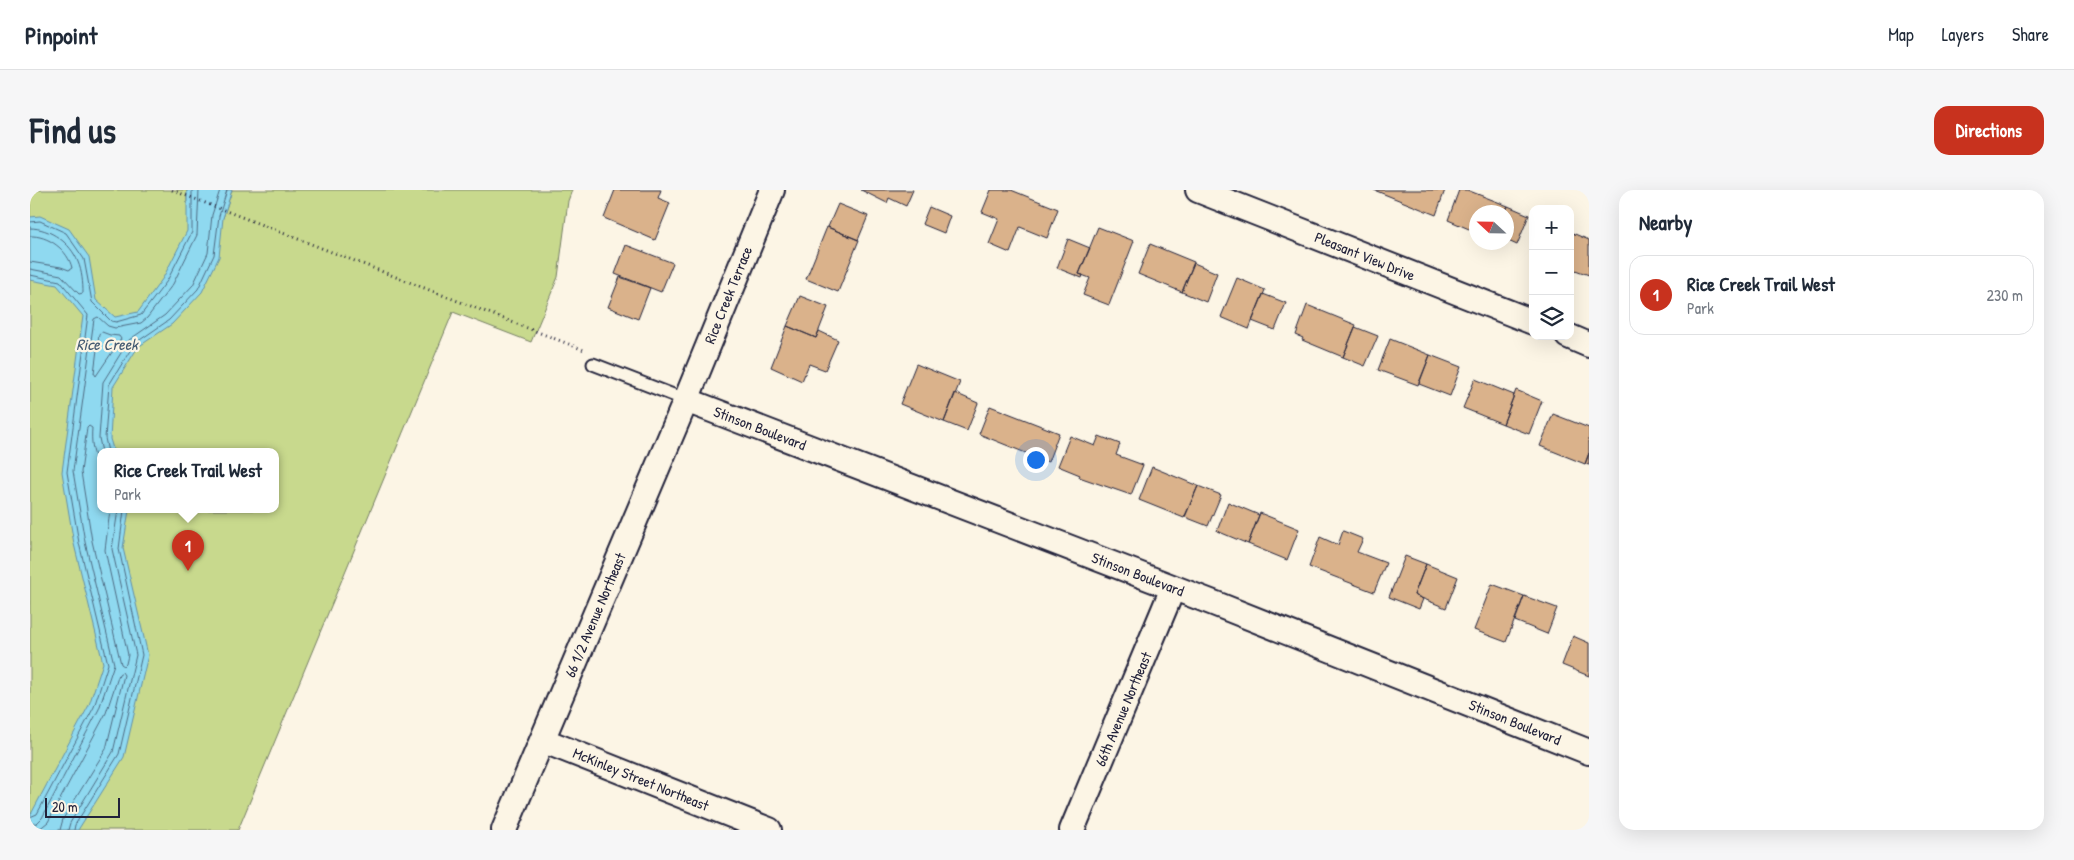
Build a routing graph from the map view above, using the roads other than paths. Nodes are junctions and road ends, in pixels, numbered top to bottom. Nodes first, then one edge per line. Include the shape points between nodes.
1 (772, 190) edge
2 (1198, 190) edge
3 (1529, 320) edge
4 (1574, 339) edge
5 (1589, 345) edge
6 (594, 364) road end
7 (686, 400) junction
8 (1173, 588) junction
9 (542, 740) junction
10 (1589, 752) edge
11 (504, 830) edge
12 (769, 830) edge
13 (1072, 830) edge

1 - 7 street, Rice Creek Terrace
2 - 3 street, Pleasant View Drive
4 - 5 street
6 - 7 lane
7 - 8 street, Stinson Boulevard
7 - 9 street, 66 1/2 Avenue Northeast
8 - 10 street, Stinson Boulevard
8 - 13 street, 66th Avenue Northeast
9 - 11 street, 66 1/2 Avenue Northeast
9 - 12 street, McKinley Street Northeast

